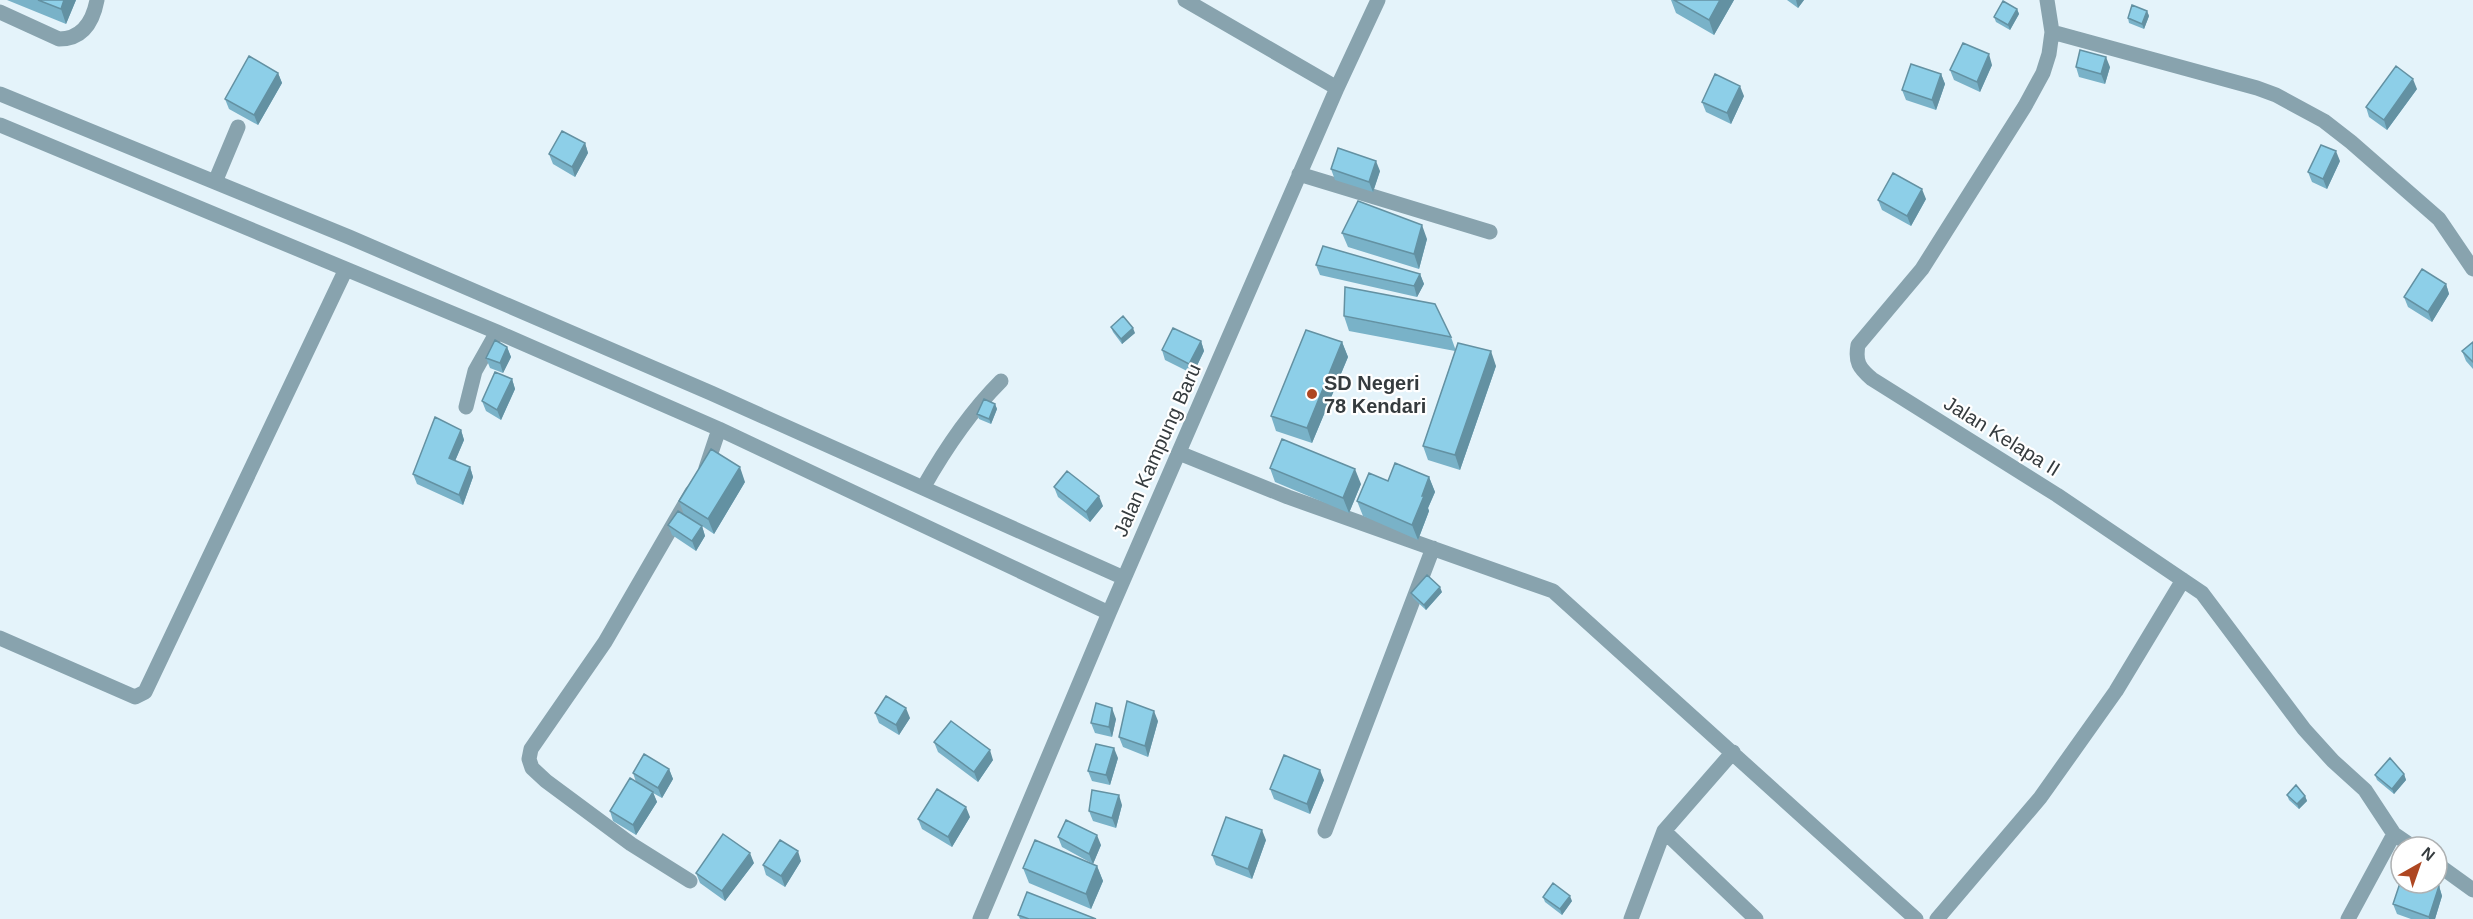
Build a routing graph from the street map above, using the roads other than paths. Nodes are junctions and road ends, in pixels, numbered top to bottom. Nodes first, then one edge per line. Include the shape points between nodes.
1 (97, 0) edge
2 (1185, 0) edge
3 (1378, 0) edge
4 (2047, 0) edge
5 (0, 12) edge
6 (2052, 32) junction
7 (1337, 88) junction
8 (0, 94) edge
9 (0, 125) edge
10 (238, 127) dead end
11 (1299, 174) junction
12 (215, 182) junction
13 (1490, 232) dead end
14 (2473, 269) edge
15 (346, 270) junction
16 (497, 332) junction
17 (1001, 381) dead end
18 (466, 407) dead end
19 (719, 429) junction
20 (1179, 453) junction
21 (923, 488) junction
22 (1433, 548) junction
23 (1124, 578) junction
24 (2183, 580) junction
25 (1109, 613) junction
26 (0, 638) edge
27 (1733, 752) junction
28 (1325, 831) dead end
29 (1664, 831) junction
30 (2394, 834) joint
31 (2449, 873) edge
32 (690, 881) dead end
33 (2473, 890) edge
34 (980, 919) edge
35 (1631, 919) edge
36 (1756, 919) edge
37 (1916, 919) edge
38 (1937, 919) edge
39 (2348, 919) edge

1 - 5 street via 93,19 80,33 65,39
2 - 7 street
3 - 7 street, Jalan Kampung Baru
4 - 6 street, Jalan Kelapa II
6 - 14 street via 2257,88 2316,116 2411,192 2444,226
6 - 24 street, Jalan Kelapa II via 2043,73 2007,137 1922,269 1863,336 1856,357 1859,367 1872,379
7 - 11 street, Jalan Kampung Baru
8 - 12 street
9 - 15 street
10 - 12 street
11 - 13 street
11 - 20 street, Jalan Kampung Baru
12 - 21 street via 459,284
15 - 16 street
15 - 26 street via 145,692 135,697
16 - 18 street via 475,371
16 - 19 street
17 - 21 street via 946,446
19 - 25 street
19 - 32 street via 709,463 655,558 605,642 531,749 529,759 532,768 546,781 631,844
20 - 22 street via 1288,497
20 - 23 street, Jalan Kampung Baru
21 - 23 street
22 - 27 street via 1553,591
22 - 28 street
23 - 25 street, Jalan Kampung Baru
24 - 30 street, Jalan Kelapa II via 2213,603 2304,729 2365,790
24 - 38 street via 2116,691 2040,798
25 - 34 street, Jalan Kampung Baru
27 - 29 street
27 - 37 street
29 - 35 street
29 - 36 street
30 - 39 street
31 - 33 street

